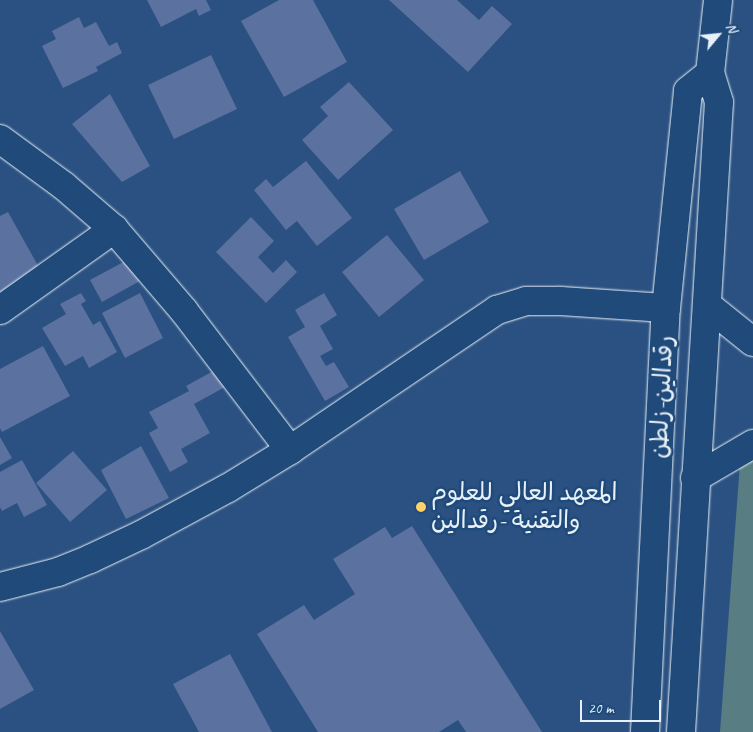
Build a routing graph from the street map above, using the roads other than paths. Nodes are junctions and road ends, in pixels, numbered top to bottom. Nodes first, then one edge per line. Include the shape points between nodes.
1 (718, 0) edge
2 (710, 72) junction
3 (6, 151) edge
4 (114, 229) junction
5 (707, 305) junction
6 (666, 308) junction
7 (0, 310) edge
8 (753, 342) edge
9 (753, 444) edge
10 (290, 450) junction
11 (695, 478) junction
12 (0, 587) edge
13 (645, 732) edge
14 (681, 732) edge

1 - 2 street, رقدالين-زلطن
2 - 5 street, رقدالين-زلطن via 719,102
2 - 6 street, رقدالين-زلطن via 688,91
3 - 4 street via 64,186
4 - 7 street
4 - 10 street via 184,312
5 - 8 street
5 - 11 street, رقدالين-زلطن
6 - 10 street via 526,301 497,310
6 - 13 street, رقدالين-زلطن
9 - 11 street
10 - 12 street via 228,488 124,543 58,572
11 - 14 street, رقدالين-زلطن

